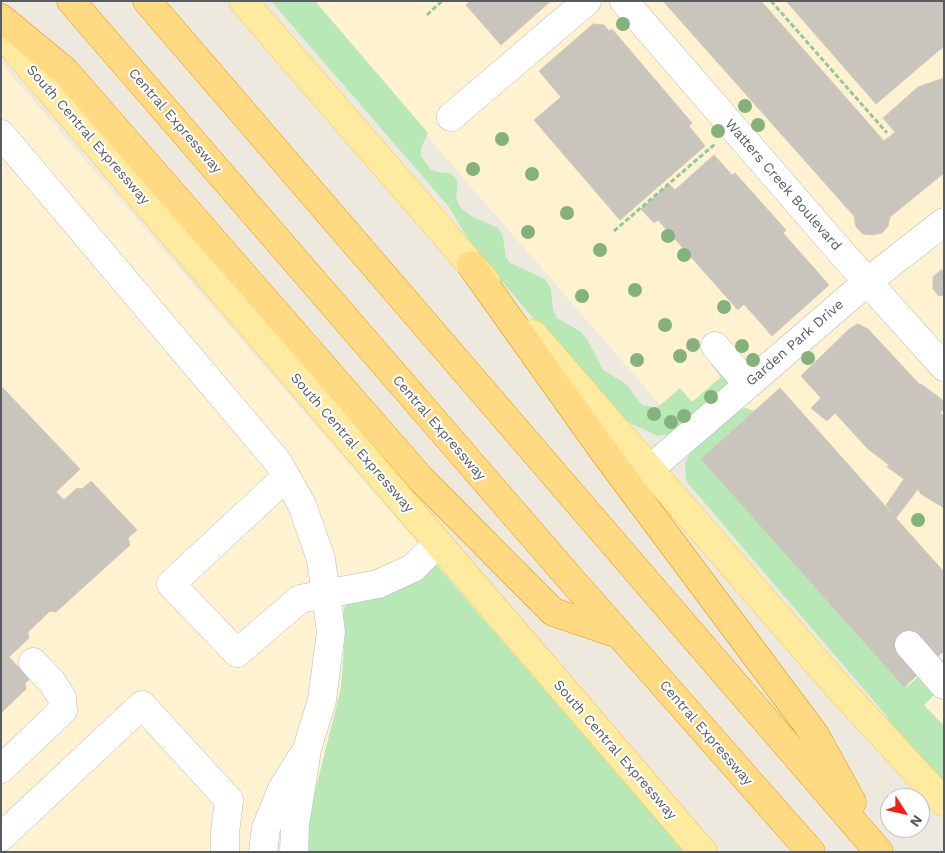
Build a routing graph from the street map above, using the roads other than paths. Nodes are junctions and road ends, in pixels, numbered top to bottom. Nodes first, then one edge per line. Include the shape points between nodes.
1 (71, 1) edge
2 (147, 1) edge
3 (243, 1) edge
4 (587, 1) edge
5 (624, 1) edge
6 (1, 18) edge
7 (1, 34) edge
8 (451, 118) dead end
9 (1, 134) edge
10 (944, 222) edge
11 (471, 265) junction
12 (867, 282) junction
13 (715, 346) dead end
14 (944, 366) edge
15 (748, 384) junction
16 (650, 468) junction
17 (286, 477) junction
18 (438, 543) junction
19 (326, 594) junction
20 (619, 635) junction
21 (910, 645) dead end
22 (33, 662) dead end
23 (944, 685) edge
24 (307, 749) junction
25 (1, 769) edge
26 (944, 802) edge
27 (1, 837) edge
28 (225, 852) edge
29 (263, 852) edge
30 (294, 852) edge
31 (703, 852) edge
32 (811, 852) edge
33 (879, 852) edge

1 - 20 highway, Central Expressway
2 - 33 highway
3 - 11 main road
4 - 8 street
5 - 12 street, Watters Creek Boulevard
6 - 20 highway via 65,71 421,479 553,612
7 - 18 main road, South Central Expressway
9 - 17 street via 278,462
10 - 12 street, Garden Park Drive
11 - 16 main road
11 - 33 highway via 604,452 815,735
12 - 14 street, Watters Creek Boulevard
12 - 15 street, Garden Park Drive
13 - 15 street
15 - 16 street, Garden Park Drive
16 - 26 main road via 839,688
17 - 19 street via 302,505 321,559
17 - 19 street via 171,584 237,653 300,599
18 - 19 street via 413,568 378,584
18 - 31 main road, South Central Expressway
19 - 24 street via 331,632 322,700
20 - 32 highway, Central Expressway
21 - 23 street
22 - 25 street via 62,698 63,710
24 - 29 street via 282,789 266,828
24 - 30 street
27 - 28 street via 142,705 230,800

